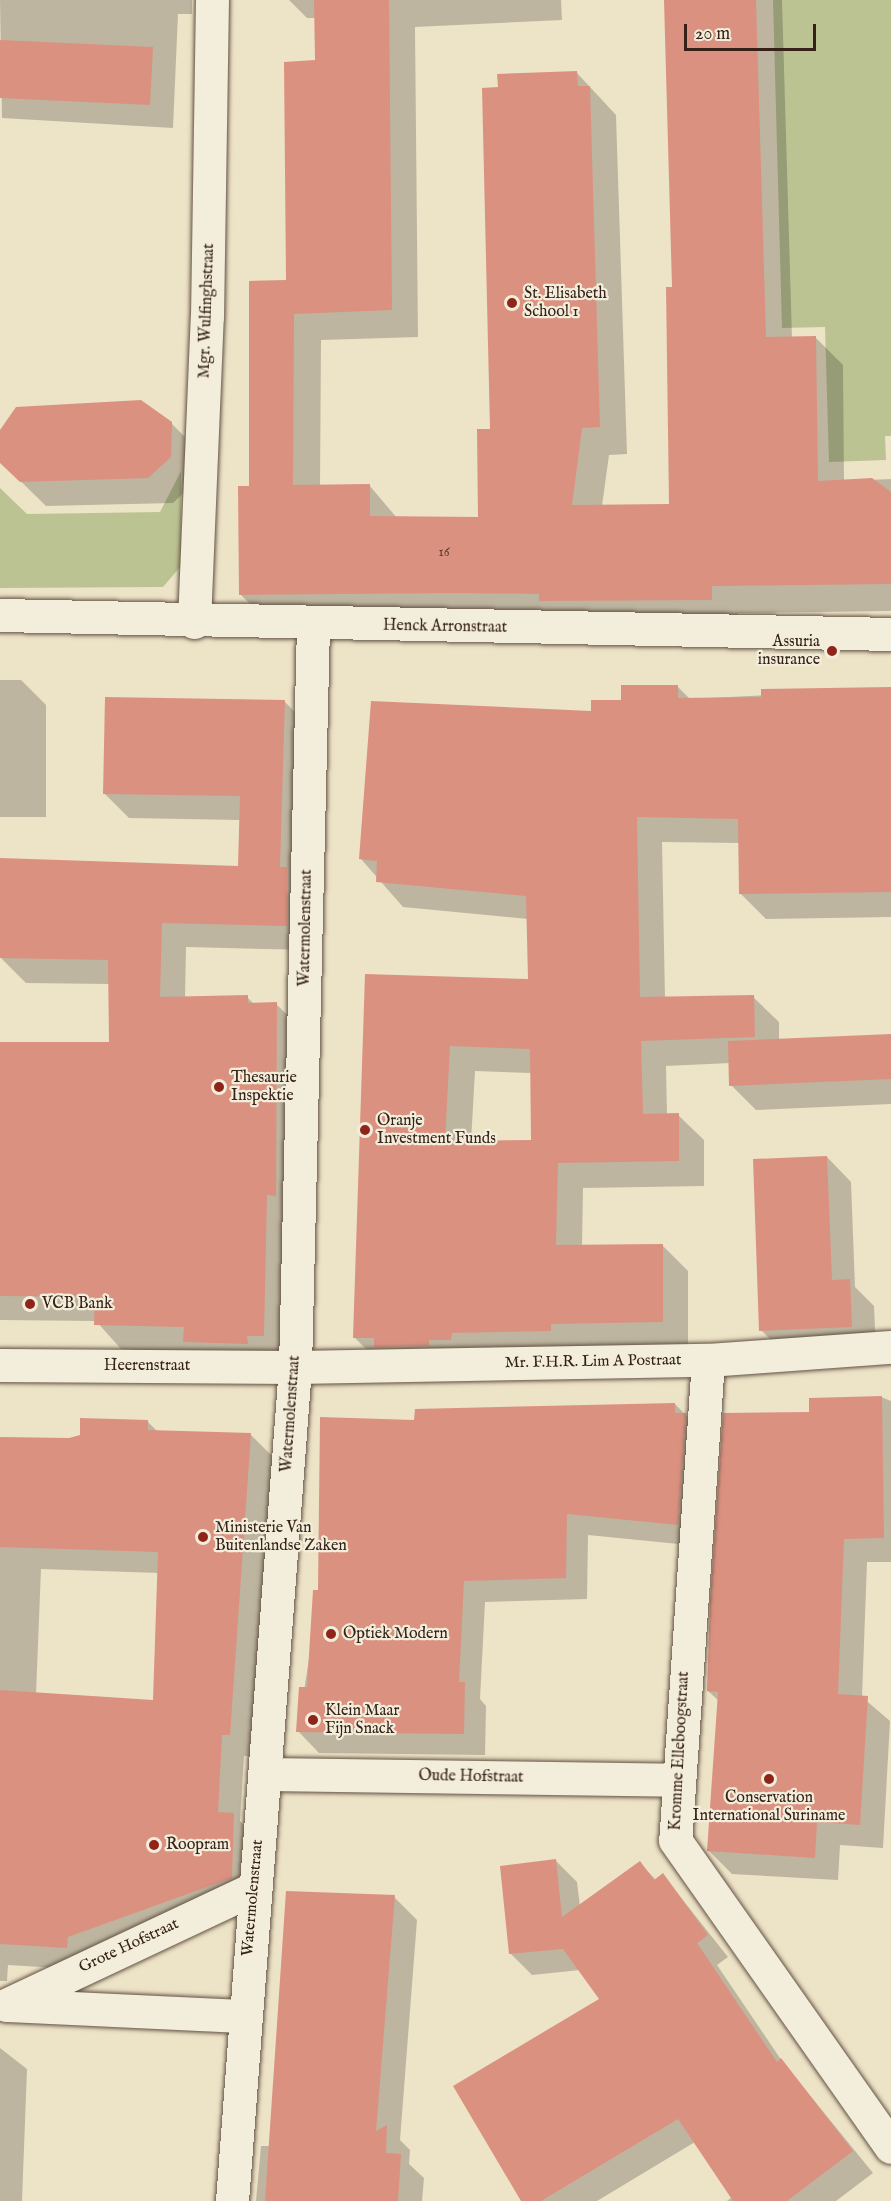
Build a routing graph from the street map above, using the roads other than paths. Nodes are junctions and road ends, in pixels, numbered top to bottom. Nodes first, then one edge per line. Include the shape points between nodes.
1 (212, 0) edge
2 (0, 615) edge
3 (194, 622) junction
4 (313, 625) junction
5 (891, 634) edge
6 (891, 1347) edge
7 (708, 1359) junction
8 (0, 1365) edge
9 (295, 1367) junction
10 (265, 1774) junction
11 (678, 1780) junction
12 (253, 1889) junction
13 (3, 2005) edge
14 (242, 2016) junction
15 (891, 2146) edge
16 (232, 2201) edge

1 - 3 street, Mgr. Wulfinghstraat via 207,317
2 - 3 street, Henck Arronstraat
3 - 4 street, Henck Arronstraat
4 - 5 street, Henck Arronstraat
4 - 9 street, Watermolenstraat
6 - 7 street, Mr. F.H.R. Lim A Postraat
7 - 9 street, Mr. F.H.R. Lim A Postraat
7 - 11 street, Kromme Elleboogstraat
8 - 9 street, Heerenstraat
9 - 10 street, Watermolenstraat
10 - 11 street, Oude Hofstraat
10 - 12 street, Watermolenstraat
11 - 15 street, Kromme Elleboogstraat via 675,1840 682,1855
12 - 13 street, Grote Hofstraat
12 - 14 street, Watermolenstraat
13 - 14 street, Grote Hofstraat
14 - 16 street, Watermolenstraat

